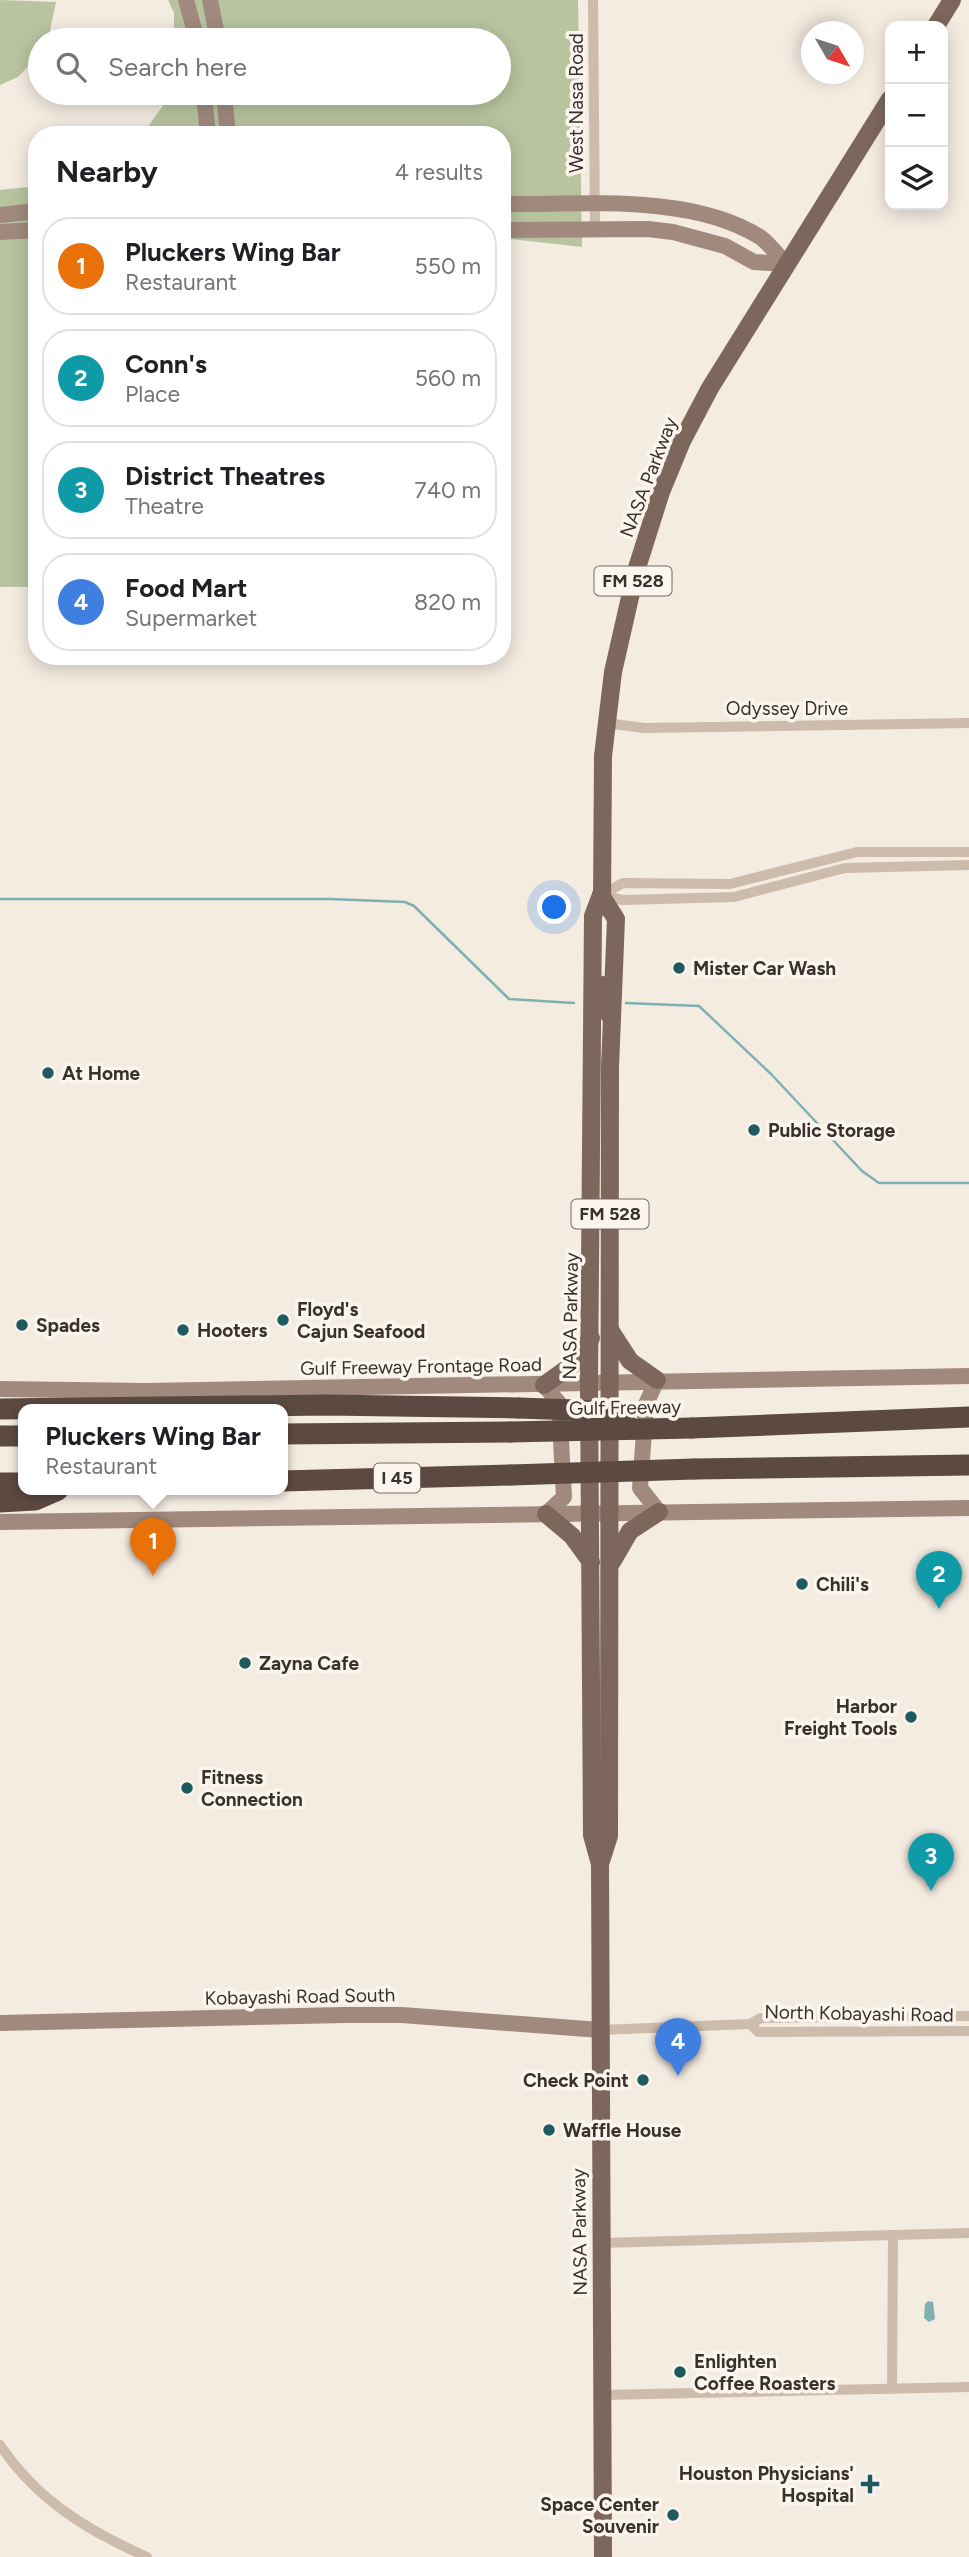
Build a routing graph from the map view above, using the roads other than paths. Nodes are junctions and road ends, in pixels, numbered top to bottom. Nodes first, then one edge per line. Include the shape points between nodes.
1 (186, 0) edge
2 (210, 0) edge
3 (593, 0) edge
4 (952, 0) edge
5 (939, 21) edge
6 (194, 28) edge
7 (216, 28) edge
8 (205, 105) edge
9 (225, 105) edge
10 (885, 107) edge
11 (207, 126) edge
12 (227, 126) edge
13 (511, 204) edge
14 (594, 205) junction
15 (28, 212) edge
16 (0, 215) edge
17 (595, 229) junction
18 (28, 230) edge
19 (511, 230) edge
20 (0, 232) edge
21 (786, 264) junction
22 (606, 723) junction
23 (969, 723) edge
24 (969, 852) edge
25 (969, 865) edge
26 (601, 895) junction
27 (590, 1066) junction
28 (610, 1066) junction
29 (610, 1328) junction
30 (591, 1338) junction
31 (969, 1376) edge
32 (657, 1380) junction
33 (589, 1384) junction
34 (609, 1384) junction
35 (544, 1385) junction
36 (0, 1389) edge
37 (288, 1405) edge
38 (0, 1409) edge
39 (18, 1409) edge
40 (969, 1417) edge
41 (633, 1429) junction
42 (288, 1434) edge
43 (0, 1436) edge
44 (18, 1436) edge
45 (969, 1465) edge
46 (288, 1481) edge
47 (0, 1483) edge
48 (18, 1483) edge
49 (46, 1495) edge
50 (0, 1502) edge
51 (969, 1508) edge
52 (659, 1511) junction
53 (611, 1512) junction
54 (590, 1513) junction
55 (546, 1514) junction
56 (0, 1522) edge
57 (590, 1562) junction
58 (611, 1566) junction
59 (600, 1864) junction
60 (969, 2015) edge
61 (0, 2023) edge
62 (750, 2024) junction
63 (600, 2030) junction
64 (969, 2031) edge
65 (969, 2233) edge
66 (893, 2235) junction
67 (600, 2243) junction
68 (969, 2387) edge
69 (892, 2389) junction
70 (603, 2395) junction
71 (0, 2445) edge
72 (147, 2557) edge
73 (603, 2557) edge

1 - 6 main road
2 - 7 main road
3 - 14 street, West Nasa Road
4 - 5 main road
8 - 11 main road
9 - 12 main road
10 - 21 main road, FM 528
13 - 14 main road
14 - 17 street, West Nasa Road
14 - 21 main road via 652,205 710,217 761,238
15 - 16 main road
17 - 19 main road
17 - 21 main road via 673,232 725,246 754,262
18 - 20 main road
21 - 22 main road, NASA Parkway / FM 528 via 701,404 661,492 622,621
22 - 23 street, Odyssey Drive via 643,728
22 - 26 main road, NASA Parkway / FM 528
24 - 26 street via 857,852 730,884 623,883
25 - 26 street via 845,868 723,898 623,900
26 - 27 main road, NASA Parkway / FM 528 via 593,916
26 - 28 main road, NASA Parkway / FM 528 via 616,919
27 - 28 main road
27 - 30 main road, NASA Parkway / FM 528
28 - 29 main road, NASA Parkway / FM 528
29 - 32 main road via 630,1361
29 - 34 main road, NASA Parkway / FM 528
30 - 33 main road, NASA Parkway / FM 528
30 - 35 main road via 572,1364
31 - 32 main road, Gulf Freeway Frontage Road
32 - 34 main road, Gulf Freeway Frontage Road
32 - 52 main road via 646,1404 640,1489
33 - 34 main road, Gulf Freeway Frontage Road
33 - 35 main road, Gulf Freeway Frontage Road
33 - 54 main road, NASA Parkway / FM 528
34 - 53 main road, NASA Parkway / FM 528
35 - 36 main road, Gulf Freeway Frontage Road
35 - 55 main road via 559,1403 564,1497
37 - 41 highway, bridge via 603,1410
38 - 39 highway, bridge
40 - 41 highway, Gulf Freeway, bridge
41 - 42 highway, Gulf Freeway, bridge
43 - 44 highway
45 - 46 highway, I 45, bridge
47 - 48 highway
49 - 50 highway
51 - 52 main road
52 - 53 main road
52 - 58 main road via 630,1531
53 - 54 main road
53 - 58 main road, NASA Parkway
54 - 55 main road
54 - 57 main road, NASA Parkway
55 - 56 main road
55 - 57 main road via 572,1536
57 - 59 main road, NASA Parkway via 592,1835
58 - 59 main road, NASA Parkway via 609,1836
59 - 63 main road, NASA Parkway
60 - 62 street, North Kobayashi Road via 761,2018
61 - 63 main road, Kobayashi Road South via 344,2014
62 - 63 street, North Kobayashi Road
62 - 64 street, North Kobayashi Road via 758,2032
63 - 67 main road, NASA Parkway
65 - 66 street
66 - 67 street
66 - 69 street
67 - 70 main road, NASA Parkway
68 - 69 street
69 - 70 street
70 - 73 main road, NASA Parkway
71 - 72 street via 43,2497 101,2536

